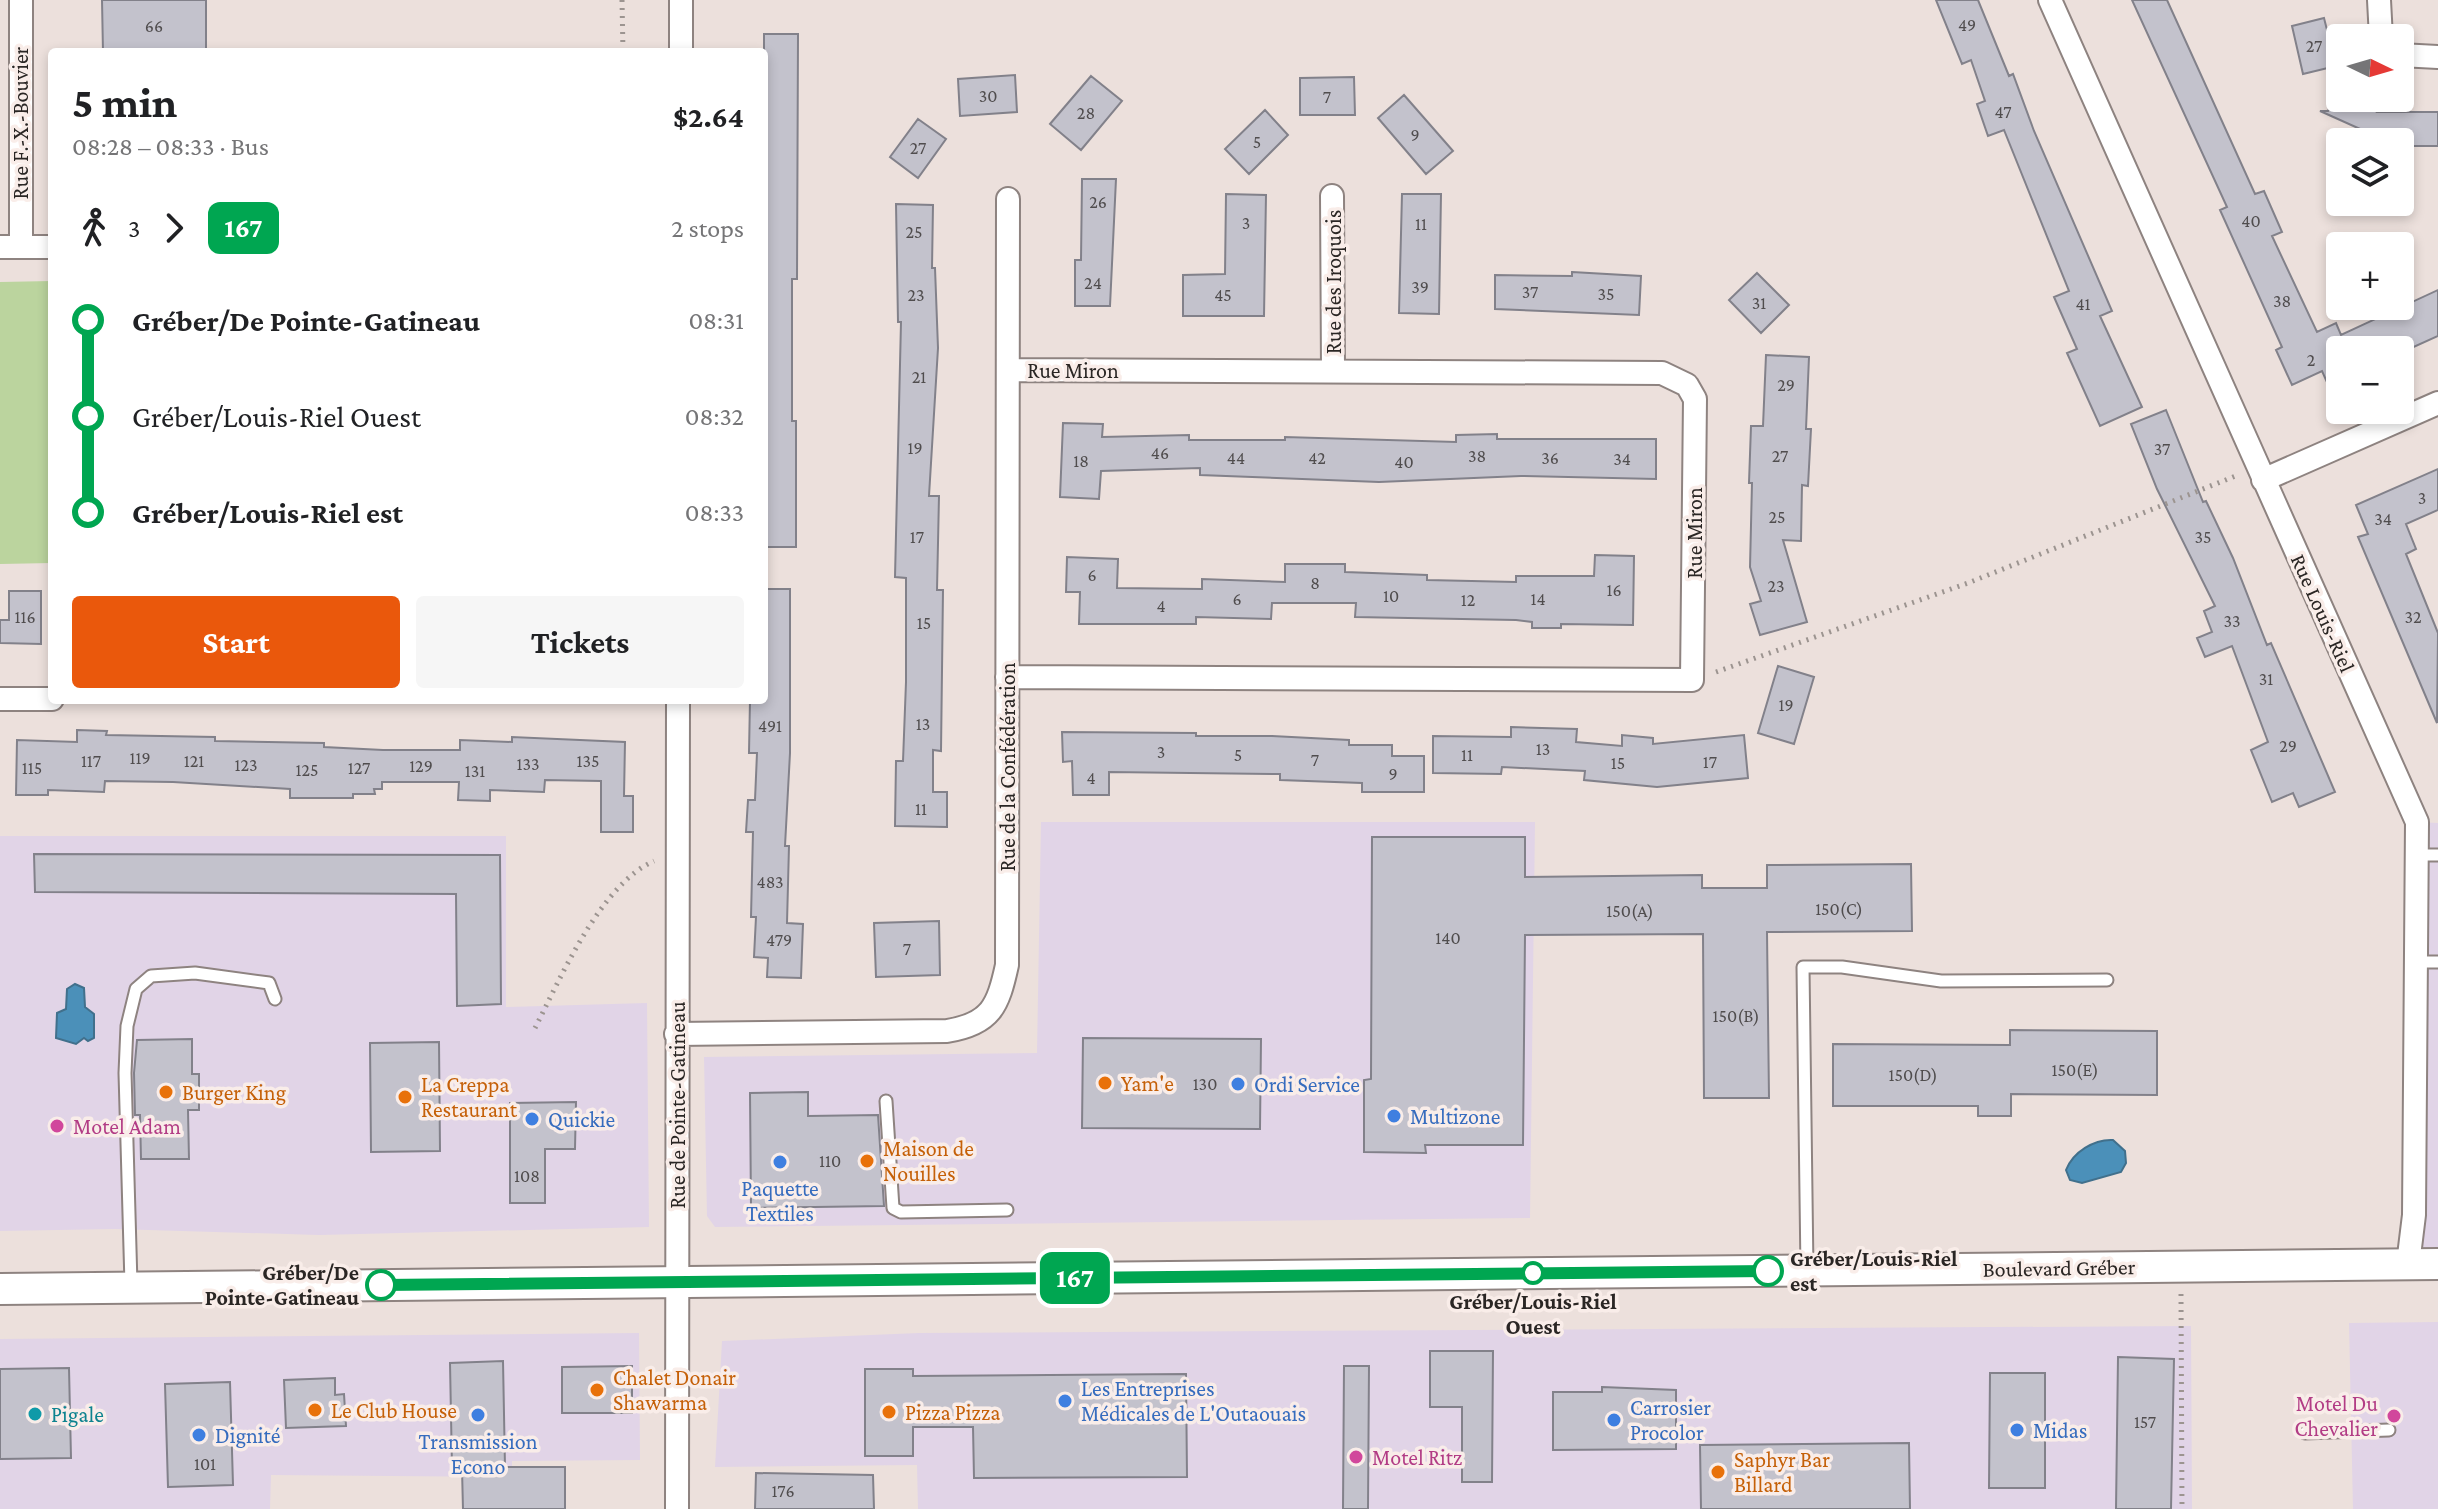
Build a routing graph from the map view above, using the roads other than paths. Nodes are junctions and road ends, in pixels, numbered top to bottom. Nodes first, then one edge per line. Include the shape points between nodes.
1 (21, 0) edge
2 (681, 0) edge
3 (2050, 0) edge
4 (2379, 0) edge
5 (2380, 24) edge
6 (681, 48) edge
7 (2414, 56) edge
8 (2438, 57) edge
9 (1332, 196) dead end
10 (1008, 199) dead end
11 (10, 247) edge
12 (48, 247) edge
13 (1333, 369) junction
14 (1008, 370) junction
15 (2438, 403) edge
16 (2260, 473) junction
17 (1007, 677) junction
18 (0, 699) edge
19 (48, 699) edge
20 (678, 704) edge
21 (2429, 855) edge
22 (2428, 962) edge
23 (2107, 980) dead end
24 (275, 999) dead end
25 (676, 1034) junction
26 (886, 1101) dead end
27 (1007, 1210) dead end
28 (2423, 1264) edge
29 (1807, 1271) junction
30 (678, 1282) junction
31 (131, 1288) junction
32 (0, 1289) edge
33 (2389, 1430) dead end
34 (2305, 1433) dead end
35 (677, 1509) edge

1 - 11 street, Rue F.-X.-Bouvier
2 - 6 street
3 - 16 street, Rue Louis-Riel
4 - 5 street
7 - 8 street
9 - 13 street, Rue des Iroquois
10 - 14 street, Rue de la Confédération
11 - 12 street
13 - 14 street, Rue Miron
13 - 17 street, Rue Miron via 1662,373 1687,385 1695,399 1692,680
14 - 17 street, Rue de la Confédération
15 - 16 street
16 - 21 street, Rue Louis-Riel
17 - 25 street, Rue de la Confédération via 1007,965 990,1014 970,1027 947,1031
18 - 19 street
20 - 25 street, Rue de Pointe-Gatineau
21 - 22 street, Rue Louis-Riel
22 - 28 street, Rue Louis-Riel via 2414,1215
23 - 29 lane via 1941,981 1803,967
24 - 31 lane via 269,983 195,973 151,976 136,989 127,1026 125,1073
25 - 30 street, Rue de Pointe-Gatineau
26 - 27 lane via 893,1208
28 - 29 main road, Boulevard Gréber
29 - 30 main road, Boulevard Gréber
30 - 31 main road, Boulevard Gréber
30 - 35 street, Rue de Pointe-Gatineau
31 - 32 main road, Boulevard Gréber
33 - 34 lane

